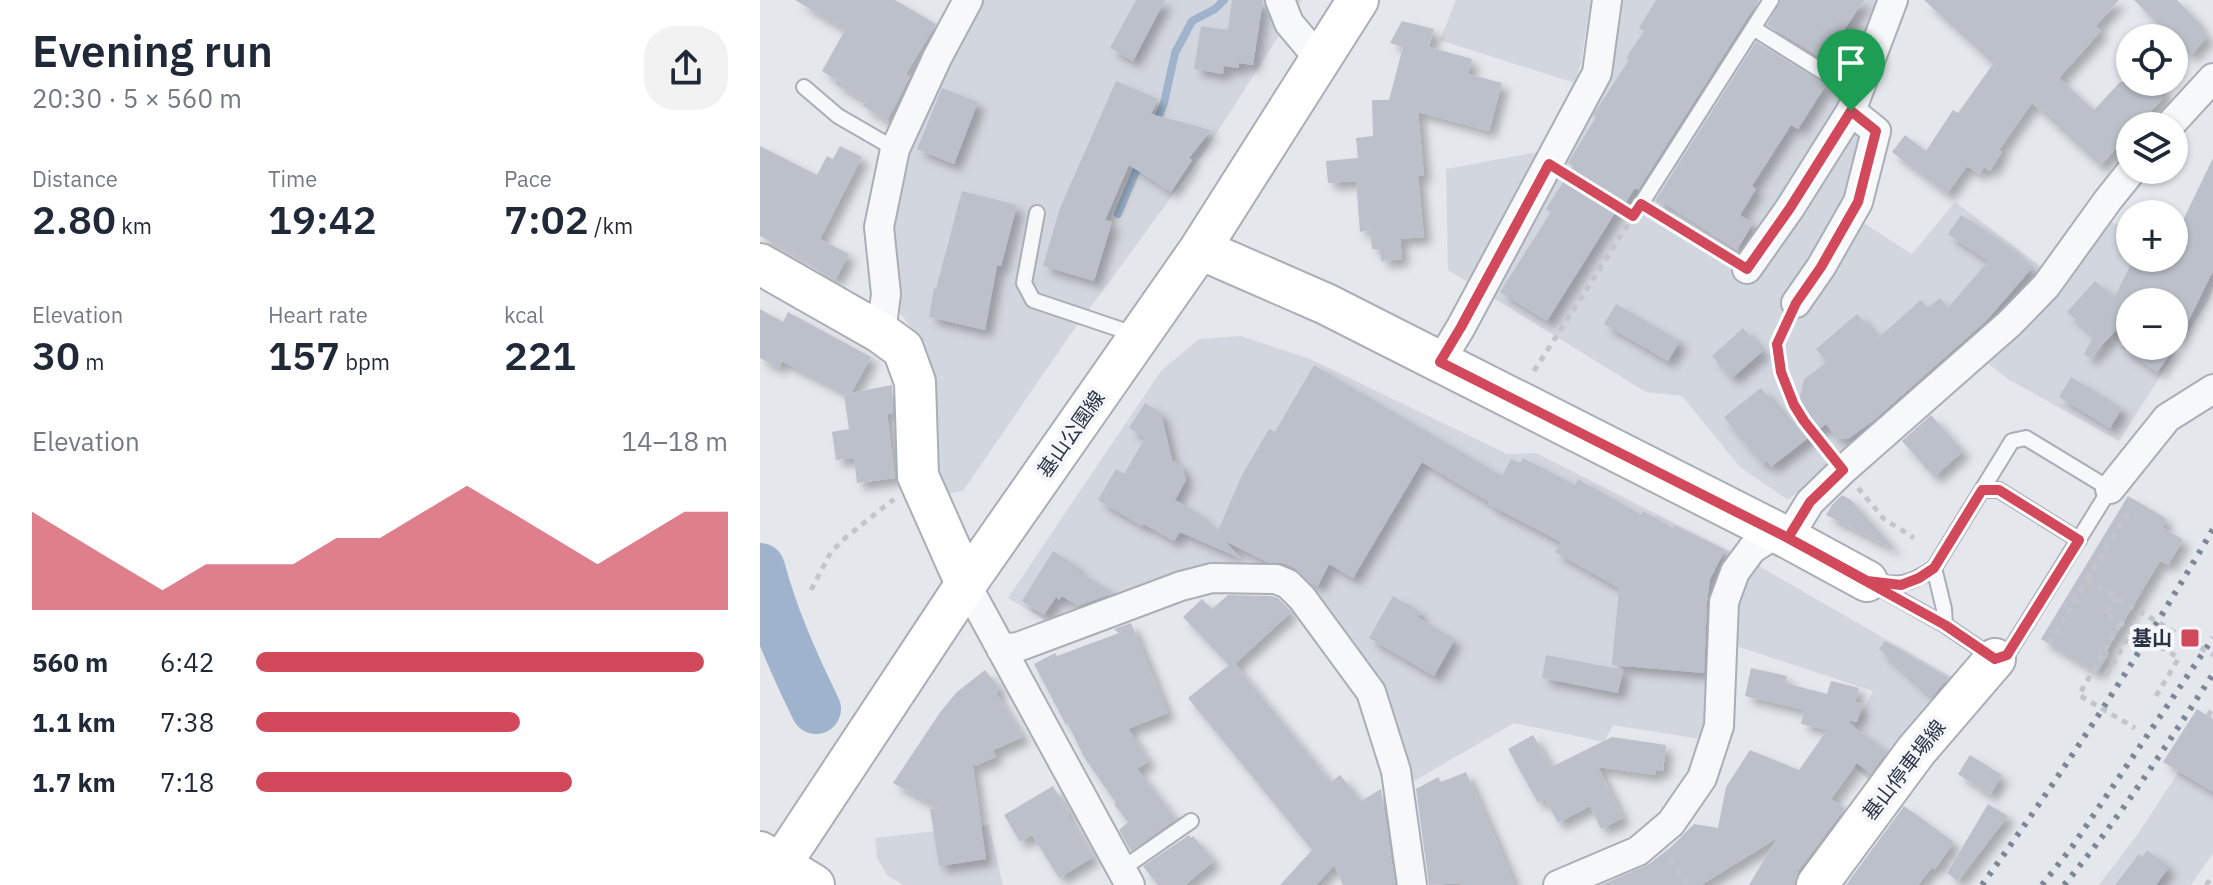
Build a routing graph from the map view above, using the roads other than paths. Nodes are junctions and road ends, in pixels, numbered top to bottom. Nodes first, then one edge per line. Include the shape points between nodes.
1 (968, 0) edge
2 (1280, 0) edge
3 (1358, 0) edge
4 (1607, 0) edge
5 (1771, 0) edge
6 (1893, 0) edge
7 (1753, 28) junction
8 (1320, 60) junction
9 (2213, 78) edge
10 (804, 87) dead end
11 (1854, 102) junction
12 (2182, 112) edge
13 (895, 149) junction
14 (2121, 184) edge
15 (1641, 204) road end
16 (1037, 213) dead end
17 (1200, 249) junction
18 (760, 264) edge
19 (1747, 269) road end
20 (1796, 303) road end
21 (881, 333) junction
22 (1139, 336) junction
23 (1440, 362) junction
24 (2213, 389) edge
25 (1982, 490) junction
26 (2121, 498) junction
27 (1782, 535) junction
28 (2079, 540) junction
29 (1934, 568) junction
30 (1867, 581) junction
31 (966, 584) junction
32 (1945, 625) junction
33 (1001, 649) junction
34 (1995, 659) junction
35 (1191, 821) dead end
36 (780, 872) edge
37 (1126, 877) edge
38 (1412, 885) edge
39 (1558, 885) edge
40 (1817, 885) edge

1 - 13 street
2 - 8 street via 1289,23
3 - 8 main road, 基山公園線
4 - 23 street via 1597,73
5 - 7 lane
6 - 11 street
7 - 11 lane
7 - 15 lane
8 - 17 main road, 基山公園線
9 - 12 street
10 - 13 lane via 838,116
11 - 19 street
11 - 20 street via 1876,131 1858,202
13 - 21 street via 879,227 886,294
14 - 27 street via 2046,286 1843,470
16 - 22 lane via 1024,283 1033,300
17 - 22 main road, 基山公園線
17 - 23 main road
18 - 21 main road
21 - 31 main road via 903,349 915,382 918,476
22 - 31 main road, 基山公園線
23 - 27 main road
24 - 26 street via 2167,418
25 - 26 lane via 2012,441 2026,438
25 - 28 lane via 1999,490
25 - 29 lane
26 - 28 lane
27 - 30 main road
27 - 39 street via 1752,549 1735,572 1724,602 1719,726 1702,778 1671,823 1638,851
28 - 34 lane via 2007,655
29 - 30 lane via 1901,585
29 - 32 lane
30 - 32 lane
31 - 33 street
31 - 36 main road, 基山公園線
32 - 34 lane
33 - 37 street
33 - 38 street via 1212,578 1276,579 1288,584 1371,692 1396,771
34 - 40 main road, 基山停車場線 via 1916,751
35 - 37 lane

